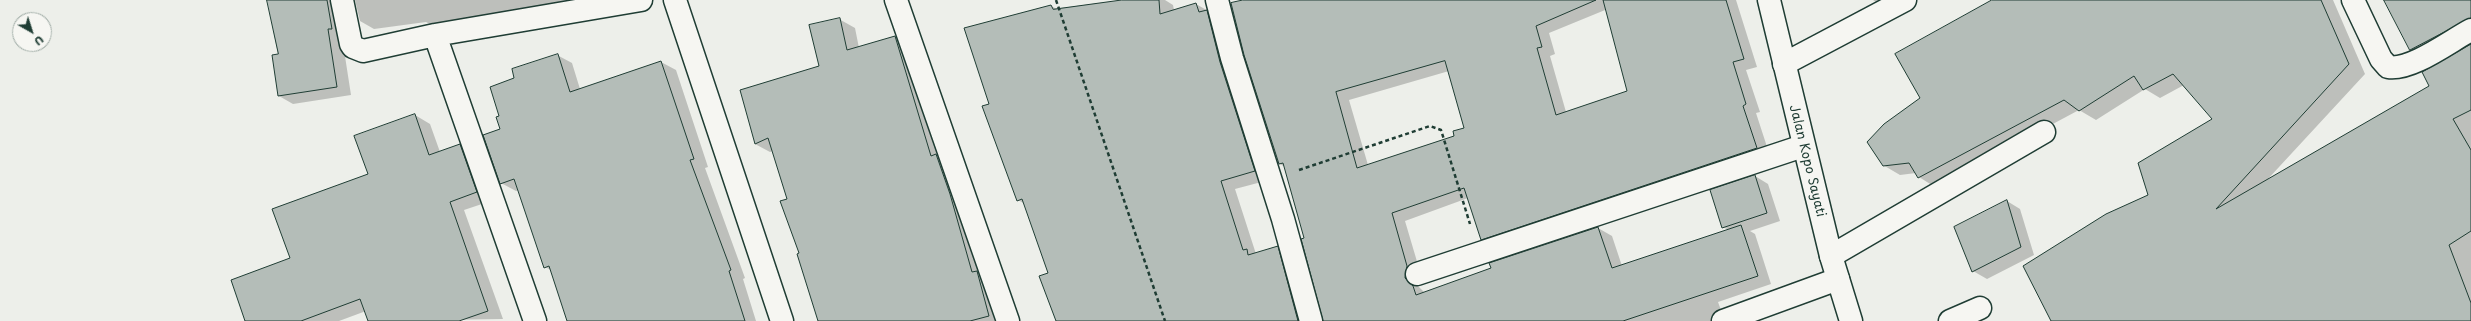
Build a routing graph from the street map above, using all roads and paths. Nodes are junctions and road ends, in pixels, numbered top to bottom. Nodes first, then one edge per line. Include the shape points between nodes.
1 (342, 0) edge
2 (641, 0) edge
3 (674, 0) edge
4 (896, 0) edge
5 (1056, 0) edge
6 (1217, 0) edge
7 (1768, 0) edge
8 (1905, 0) edge
9 (2353, 0) edge
10 (2471, 30) edge
11 (435, 36) junction
12 (1784, 64) junction
13 (2044, 132) dead end
14 (1803, 146) junction
15 (1270, 180) junction
16 (1480, 255) junction
17 (1831, 256) junction
18 (1417, 274) dead end
19 (1838, 279) junction
20 (1980, 308) dead end
21 (534, 321) edge
22 (782, 321) edge
23 (1008, 321) edge
24 (1165, 321) edge
25 (1311, 321) edge
26 (1723, 321) edge
27 (1851, 321) edge
28 (1950, 321) edge

1 - 11 street via 351,44 362,52
2 - 11 street
3 - 22 street
4 - 23 street
5 - 24 path
6 - 15 street
7 - 12 street, Jalan Kopo Sayati
8 - 12 street
9 - 10 street via 2381,59 2388,67 2412,63
11 - 21 street
12 - 14 street, Jalan Kopo Sayati
13 - 17 street
14 - 16 street
14 - 17 street, Jalan Kopo Sayati
15 - 16 path via 1430,126 1436,127 1440,130
15 - 25 street
16 - 18 street
17 - 19 street, Jalan Kopo Sayati
19 - 26 street
19 - 27 street, Jalan Kopo Sayati
20 - 28 street

